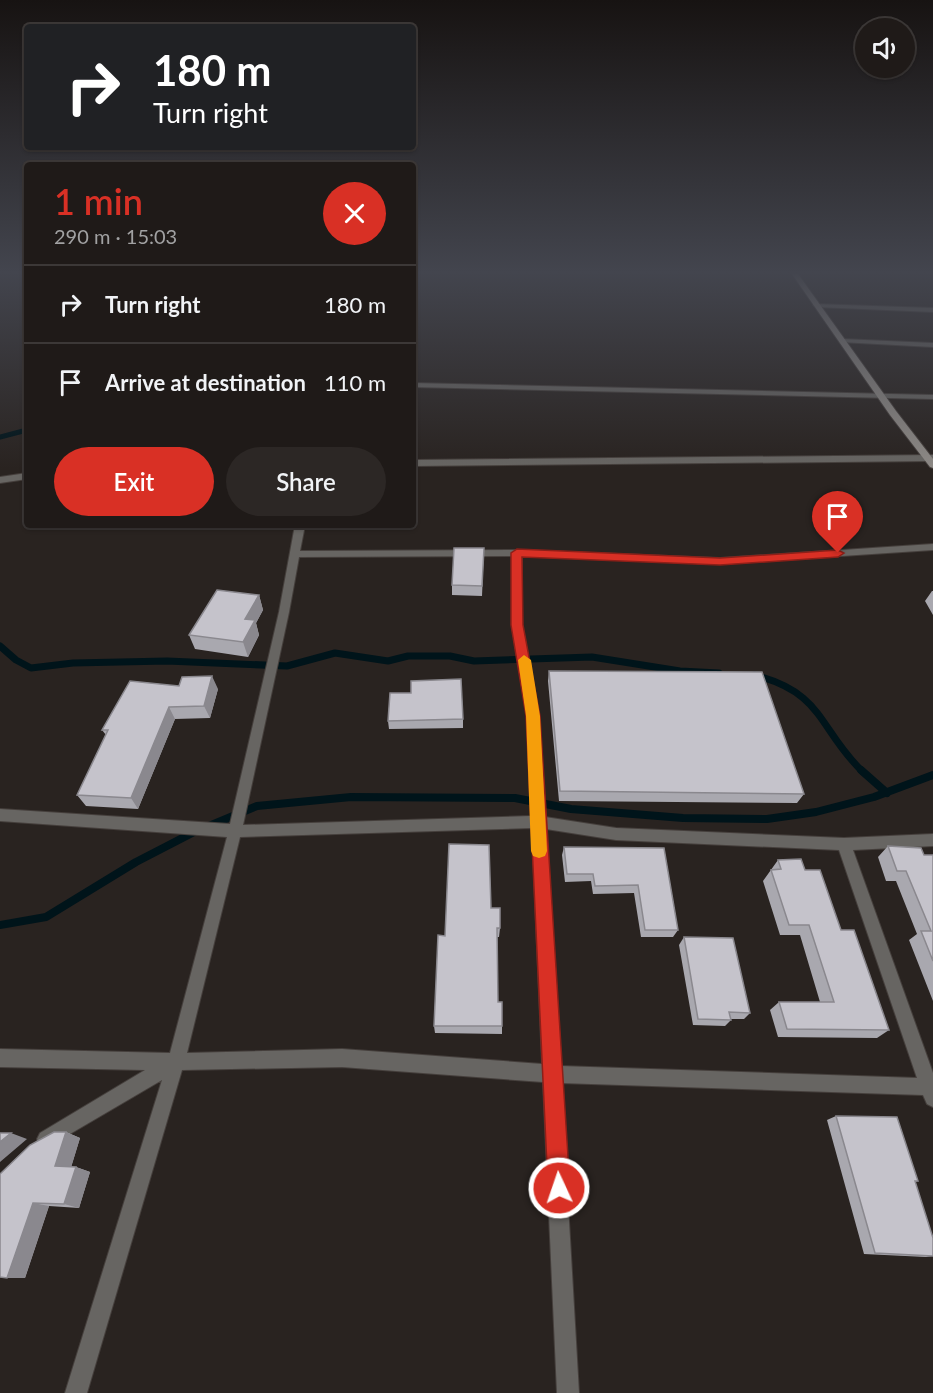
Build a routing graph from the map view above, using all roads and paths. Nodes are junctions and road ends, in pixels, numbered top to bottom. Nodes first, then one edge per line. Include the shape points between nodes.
1 (842, 341) joint
2 (933, 345) edge
3 (416, 385) edge
4 (880, 395) junction
5 (933, 397) edge
6 (931, 460) edge
7 (416, 464) edge
8 (24, 476) edge
9 (0, 480) edge
10 (299, 528) edge
11 (933, 547) edge
12 (517, 553) junction
13 (294, 554) junction
14 (0, 815) edge
15 (537, 822) junction
16 (235, 831) junction
17 (933, 840) edge
18 (843, 844) junction
19 (0, 1058) edge
20 (176, 1062) junction
21 (554, 1074) junction
22 (932, 1090) edge
23 (31, 1150) edge
24 (76, 1393) edge
25 (568, 1393) edge

1 - 2 street
1 - 4 street
3 - 4 street
4 - 5 street
4 - 6 street
6 - 7 street
8 - 9 street
10 - 13 street
11 - 12 street via 720,561
12 - 13 street
12 - 15 street via 517,625 533,716
13 - 16 street
14 - 16 street
15 - 16 street
15 - 18 street via 616,834
15 - 21 street
16 - 20 street
17 - 18 street
18 - 22 street
19 - 20 street
20 - 21 street via 342,1058
20 - 23 street
20 - 24 street
21 - 22 street
21 - 25 street

